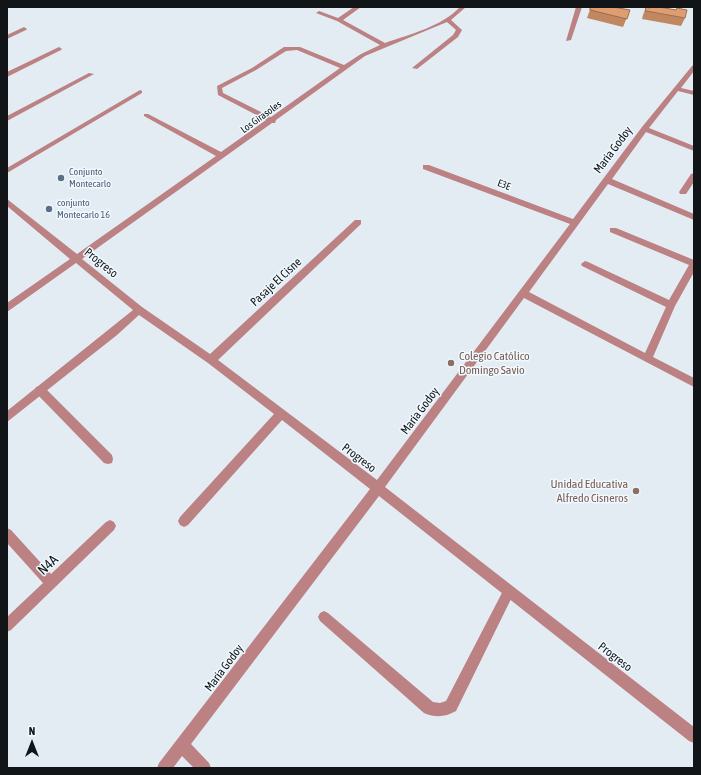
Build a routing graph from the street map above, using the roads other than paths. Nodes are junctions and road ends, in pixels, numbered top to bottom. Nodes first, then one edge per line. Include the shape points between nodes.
1 (358, 7) edge
2 (463, 7) edge
3 (579, 7) edge
4 (319, 13) dead end
5 (339, 20) junction
6 (448, 20) junction
7 (24, 29) dead end
8 (7, 37) edge
9 (568, 40) dead end
10 (384, 45) junction
11 (60, 49) dead end
12 (694, 67) edge
13 (345, 68) junction
14 (415, 68) dead end
15 (91, 74) dead end
16 (7, 75) edge
17 (676, 89) junction
18 (140, 92) dead end
19 (694, 93) edge
20 (146, 115) dead end
21 (7, 119) edge
22 (273, 121) junction
23 (645, 129) junction
24 (694, 149) edge
25 (223, 156) junction
26 (426, 167) dead end
27 (7, 172) edge
28 (694, 176) edge
29 (607, 180) junction
30 (683, 192) dead end
31 (7, 202) edge
32 (694, 217) edge
33 (358, 222) dead end
34 (575, 223) junction
35 (613, 230) dead end
36 (77, 260) junction
37 (585, 264) dead end
38 (694, 264) edge
39 (523, 293) junction
40 (671, 305) junction
41 (7, 308) edge
42 (139, 310) junction
43 (647, 359) junction
44 (210, 360) junction
45 (694, 383) edge
46 (40, 390) junction
47 (281, 414) junction
48 (7, 416) edge
49 (108, 459) dead end
50 (378, 488) junction
51 (184, 521) dead end
52 (110, 526) dead end
53 (7, 534) edge
54 (51, 583) junction
55 (509, 591) junction
56 (324, 617) dead end
57 (7, 626) edge
58 (694, 736) edge
59 (182, 745) junction
60 (164, 768) edge
61 (204, 768) edge

1 - 5 street
2 - 6 street, Los Girasoles via 460,13
3 - 9 street
4 - 5 street
5 - 10 street
6 - 10 street, Los Girasoles
6 - 14 street via 459,30 456,36
7 - 8 street
10 - 13 street, Los Girasoles via 373,49
11 - 16 street
12 - 17 street, Maria Godoy
13 - 22 street, Los Girasoles
13 - 22 street via 291,47 219,87 220,94
15 - 21 street
17 - 19 street
17 - 23 street, Maria Godoy
18 - 27 street
20 - 25 street
22 - 25 street, Los Girasoles
23 - 24 street
23 - 29 street, Maria Godoy
25 - 36 street, Los Girasoles
26 - 34 street, E3E
28 - 30 street
29 - 32 street
29 - 34 street, Maria Godoy
31 - 36 street, Progreso
33 - 44 street, Pasaje El Cisne
34 - 39 street, Maria Godoy
35 - 38 street
36 - 41 street, Los Girasoles
36 - 42 street, Progreso
37 - 40 street
38 - 40 street
39 - 43 street
39 - 50 street, Maria Godoy
40 - 43 street
42 - 44 street, Progreso
42 - 46 street
43 - 45 street
44 - 47 street, Progreso
46 - 48 street
46 - 49 street
47 - 50 street, Progreso
47 - 51 street
50 - 55 street, Progreso
50 - 59 street, Maria Godoy
52 - 54 street, N4A
53 - 54 street
54 - 57 street, N4A
55 - 56 street via 451,706 446,710 437,711 429,708
55 - 58 street, Progreso
59 - 60 street, Maria Godoy
59 - 61 street

